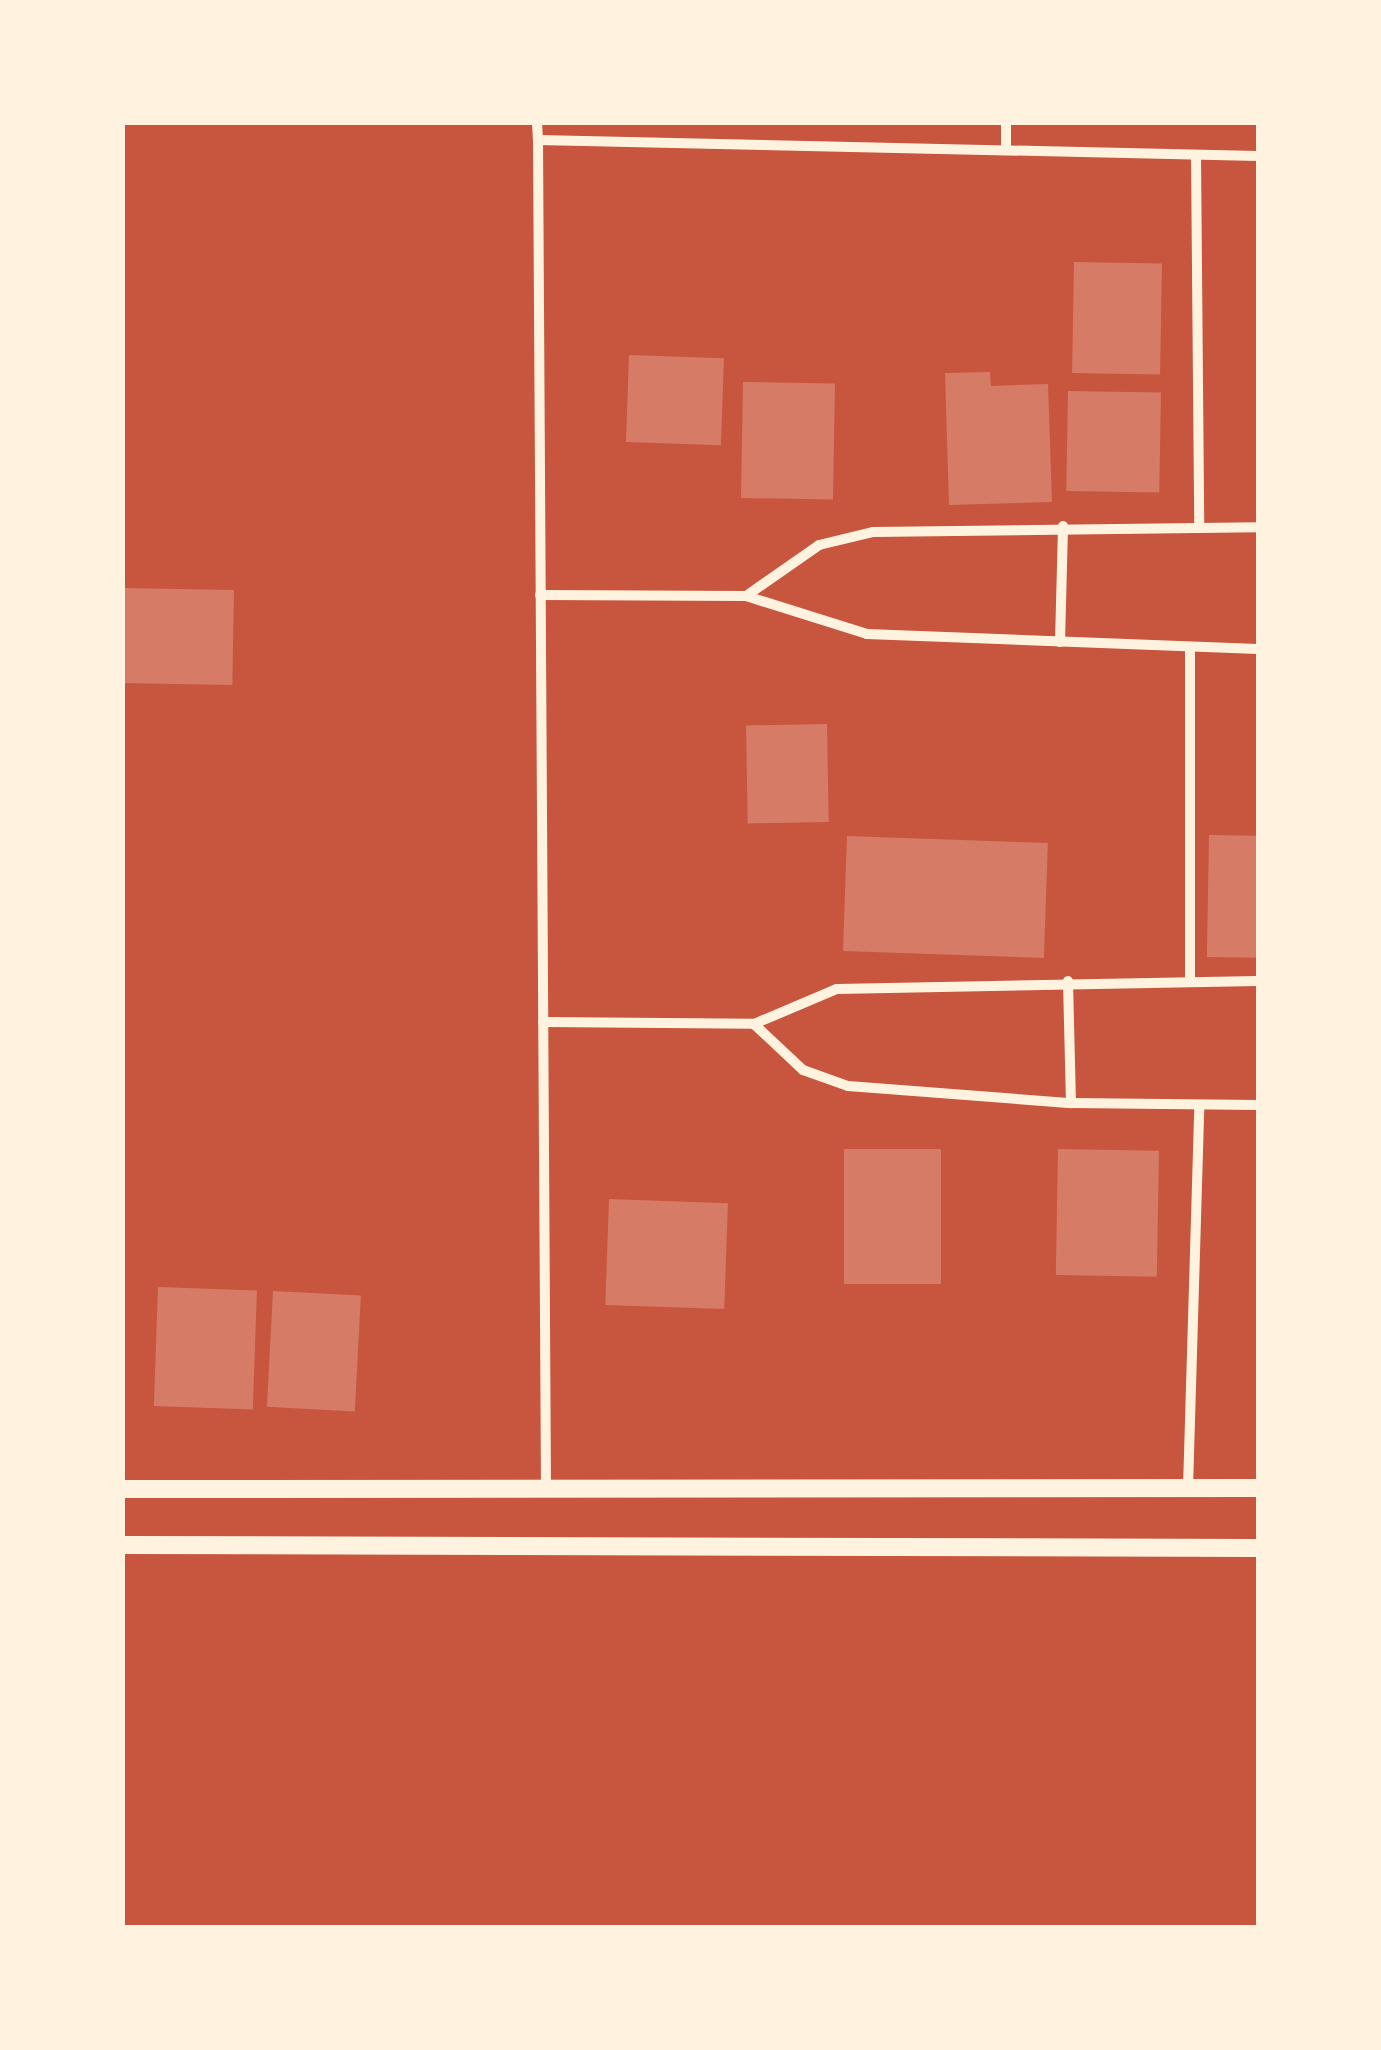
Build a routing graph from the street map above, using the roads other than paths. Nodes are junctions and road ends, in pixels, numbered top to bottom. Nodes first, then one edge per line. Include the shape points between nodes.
1 (537, 122) edge
2 (1006, 122) edge
3 (538, 140) junction
4 (1006, 150) junction
5 (1196, 155) junction
6 (1258, 156) edge
7 (1199, 525) junction
8 (1062, 526) junction
9 (1258, 527) edge
10 (540, 594) junction
11 (746, 596) junction
12 (1060, 642) junction
13 (1258, 649) edge
14 (1190, 650) junction
15 (1068, 981) junction
16 (1190, 981) junction
17 (1258, 982) edge
18 (543, 1022) junction
19 (754, 1024) junction
20 (1071, 1103) junction
21 (1258, 1105) edge
22 (1199, 1108) junction
23 (122, 1488) edge
24 (546, 1488) junction
25 (1188, 1488) junction
26 (1258, 1488) edge
27 (122, 1545) edge
28 (1258, 1548) edge

1 - 3 street
2 - 4 street
3 - 4 street
3 - 10 street
4 - 5 street
5 - 6 street
5 - 7 street
7 - 8 street
7 - 9 street
8 - 11 street via 873,532 818,545
8 - 12 street
10 - 11 street
10 - 18 street
11 - 12 street via 867,634
12 - 14 street
13 - 14 street
14 - 16 street
15 - 16 street
15 - 19 street via 838,989
15 - 20 street
16 - 17 street
18 - 19 street
18 - 24 street
19 - 20 street via 802,1070 848,1086
20 - 22 street
21 - 22 street
22 - 25 street
23 - 24 street
24 - 25 street
25 - 26 street
27 - 28 street

